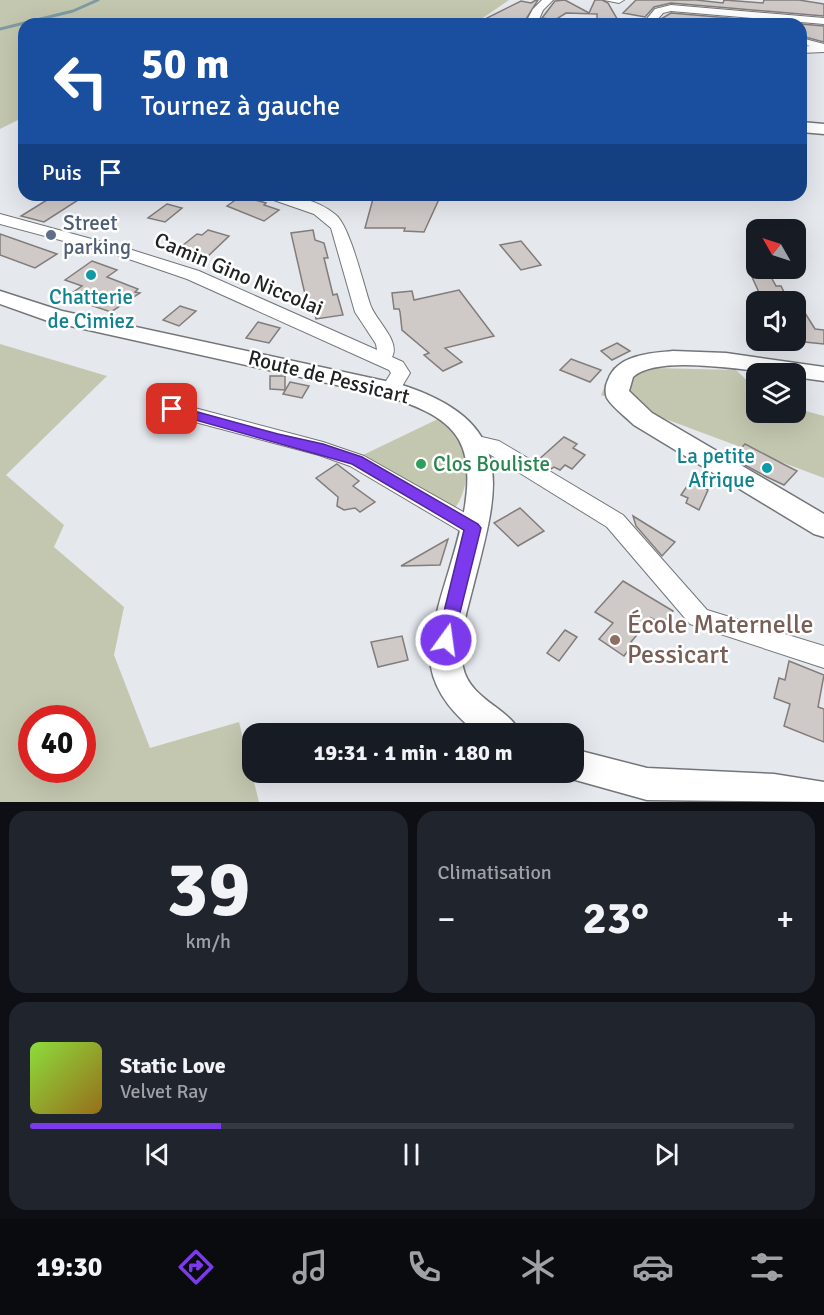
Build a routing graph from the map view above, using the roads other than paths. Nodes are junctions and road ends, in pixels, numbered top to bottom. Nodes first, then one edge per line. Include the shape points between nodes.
1 (548, 0) edge
2 (609, 0) edge
3 (619, 0) edge
4 (533, 18) edge
5 (653, 18) edge
6 (786, 18) edge
7 (807, 20) edge
8 (824, 21) edge
9 (807, 42) edge
10 (807, 50) edge
11 (807, 128) edge
12 (824, 129) edge
13 (807, 138) edge
14 (824, 139) edge
15 (290, 201) edge
16 (0, 219) edge
17 (0, 297) edge
18 (382, 359) junction
19 (824, 374) edge
20 (391, 388) junction
21 (172, 409) dead end
22 (473, 442) junction
23 (824, 527) edge
24 (473, 528) junction
25 (824, 657) edge
26 (491, 723) edge
27 (584, 768) edge
28 (824, 799) edge

1 - 4 street
2 - 3 street
5 - 6 street via 659,11 671,9
7 - 8 street
9 - 10 street via 823,49
11 - 12 street
13 - 14 street
15 - 18 street via 324,213 336,227 364,312 385,344
16 - 18 street, Camin Gino Niccolai via 193,275
17 - 20 street, Route de Pessicart via 56,316
18 - 20 street, Camin Gino Niccolai via 400,370
19 - 23 street via 706,360 659,359 630,366 616,385 618,396 643,419
20 - 22 street, Route de Pessicart via 448,414
21 - 24 street via 357,460
22 - 24 street via 479,485
22 - 25 street via 492,446 615,521 699,617
24 - 26 street via 446,640 446,659 449,676 458,691
27 - 28 street via 647,784 774,791

